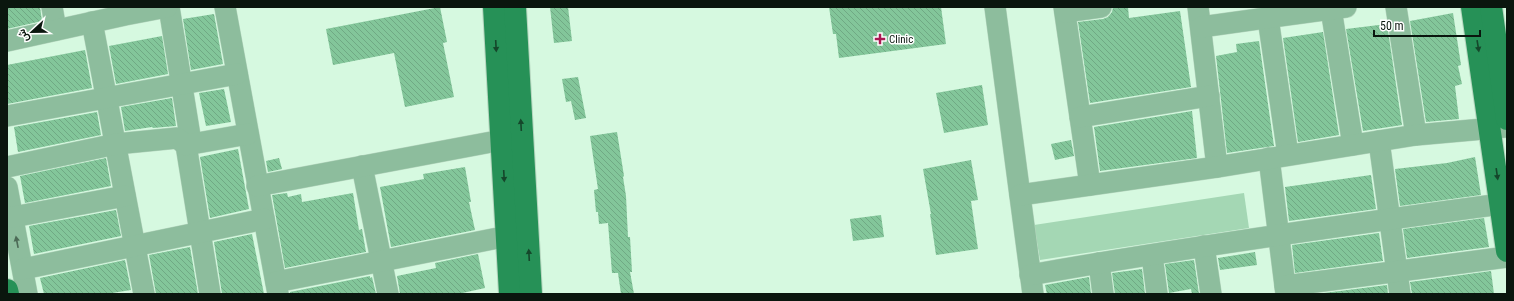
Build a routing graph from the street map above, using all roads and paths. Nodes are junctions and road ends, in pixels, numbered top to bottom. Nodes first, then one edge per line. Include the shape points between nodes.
1 (52, 7) edge
2 (168, 7) edge
3 (225, 7) edge
4 (494, 7) edge
5 (515, 7) edge
6 (995, 7) edge
7 (1101, 7) edge
8 (1198, 7) edge
9 (1396, 7) edge
10 (1472, 7) edge
11 (1491, 7) edge
12 (1331, 8) edge
13 (1064, 10) edge
14 (124, 11) edge
15 (1268, 18) junction
16 (92, 22) junction
17 (1201, 27) junction
18 (56, 30) junction
19 (7, 41) edge
20 (237, 74) junction
21 (181, 84) junction
22 (1209, 96) junction
23 (106, 98) junction
24 (7, 116) edge
25 (1080, 117) junction
26 (1501, 125) edge
27 (248, 134) junction
28 (1416, 135) junction
29 (502, 140) junction
30 (1379, 141) junction
31 (116, 144) junction
32 (186, 145) junction
33 (1353, 145) junction
34 (1278, 157) junction
35 (362, 166) junction
36 (7, 167) edge
37 (1217, 167) junction
38 (1090, 185) junction
39 (257, 186) junction
40 (7, 188) edge
41 (1020, 195) junction
42 (125, 196) junction
43 (1501, 204) junction
44 (13, 217) junction
45 (264, 219) junction
46 (1388, 219) junction
47 (199, 232) junction
48 (1279, 235) junction
49 (508, 236) junction
50 (135, 246) junction
51 (1204, 246) junction
52 (1507, 252) edge
53 (1152, 255) junction
54 (1507, 256) edge
55 (382, 261) junction
56 (1099, 263) junction
57 (23, 270) junction
58 (1396, 272) junction
59 (1031, 285) edge
60 (277, 288) edge
61 (7, 290) edge
62 (1286, 290) edge
63 (8, 294) edge
64 (27, 294) edge
65 (144, 294) edge
66 (210, 294) edge
67 (388, 294) edge
68 (510, 294) edge
69 (531, 294) edge
70 (1103, 294) edge
71 (1157, 294) edge
72 (1211, 294) edge
73 (1400, 294) edge

1 - 18 street
2 - 14 street
2 - 21 street
3 - 20 street
4 -> 29 main road
69 -> 5 main road
6 - 41 street
7 - 13 street
8 - 17 street
9 - 28 street
10 -> 26 main road
11 - 26 main road
12 - 15 street
12 - 33 street
13 - 25 street
14 - 16 street
15 - 17 street
15 - 34 street
16 - 18 street
16 - 23 street
17 - 22 street
18 - 19 street
20 - 21 street
20 - 27 street
21 - 23 street
21 - 32 street via 190,136
22 - 25 street
22 - 37 street
23 - 24 street
23 - 31 street
25 - 38 street
26 - 28 street
26 -> 43 main road
27 - 32 street
27 - 39 street
28 - 30 street
29 - 35 street
29 -> 49 main road
30 - 33 street
30 - 46 street
31 - 32 street via 177,138
31 - 36 street
31 - 42 street
32 - 47 street
33 - 34 street
34 - 37 street
34 - 48 street
35 - 39 street
35 - 55 street
37 - 38 street
38 - 41 street
39 - 45 street
40 - 44 street
41 - 59 street
42 - 44 street
42 - 50 street
43 - 46 street
43 - 52 main road
57 -> 44 street
45 - 47 street
45 - 60 street
46 - 48 street
46 - 58 street
47 - 50 street
47 - 66 street
48 - 51 street
48 - 62 street
49 - 55 street
49 - 68 main road
50 - 57 street
50 - 65 street
51 - 53 street
51 - 72 street
53 - 56 street
53 - 71 street
54 - 58 street
55 - 60 street
55 - 67 street
56 - 59 street
56 - 70 street
57 - 64 street
58 - 62 street
58 - 73 street
61 - 63 main road

